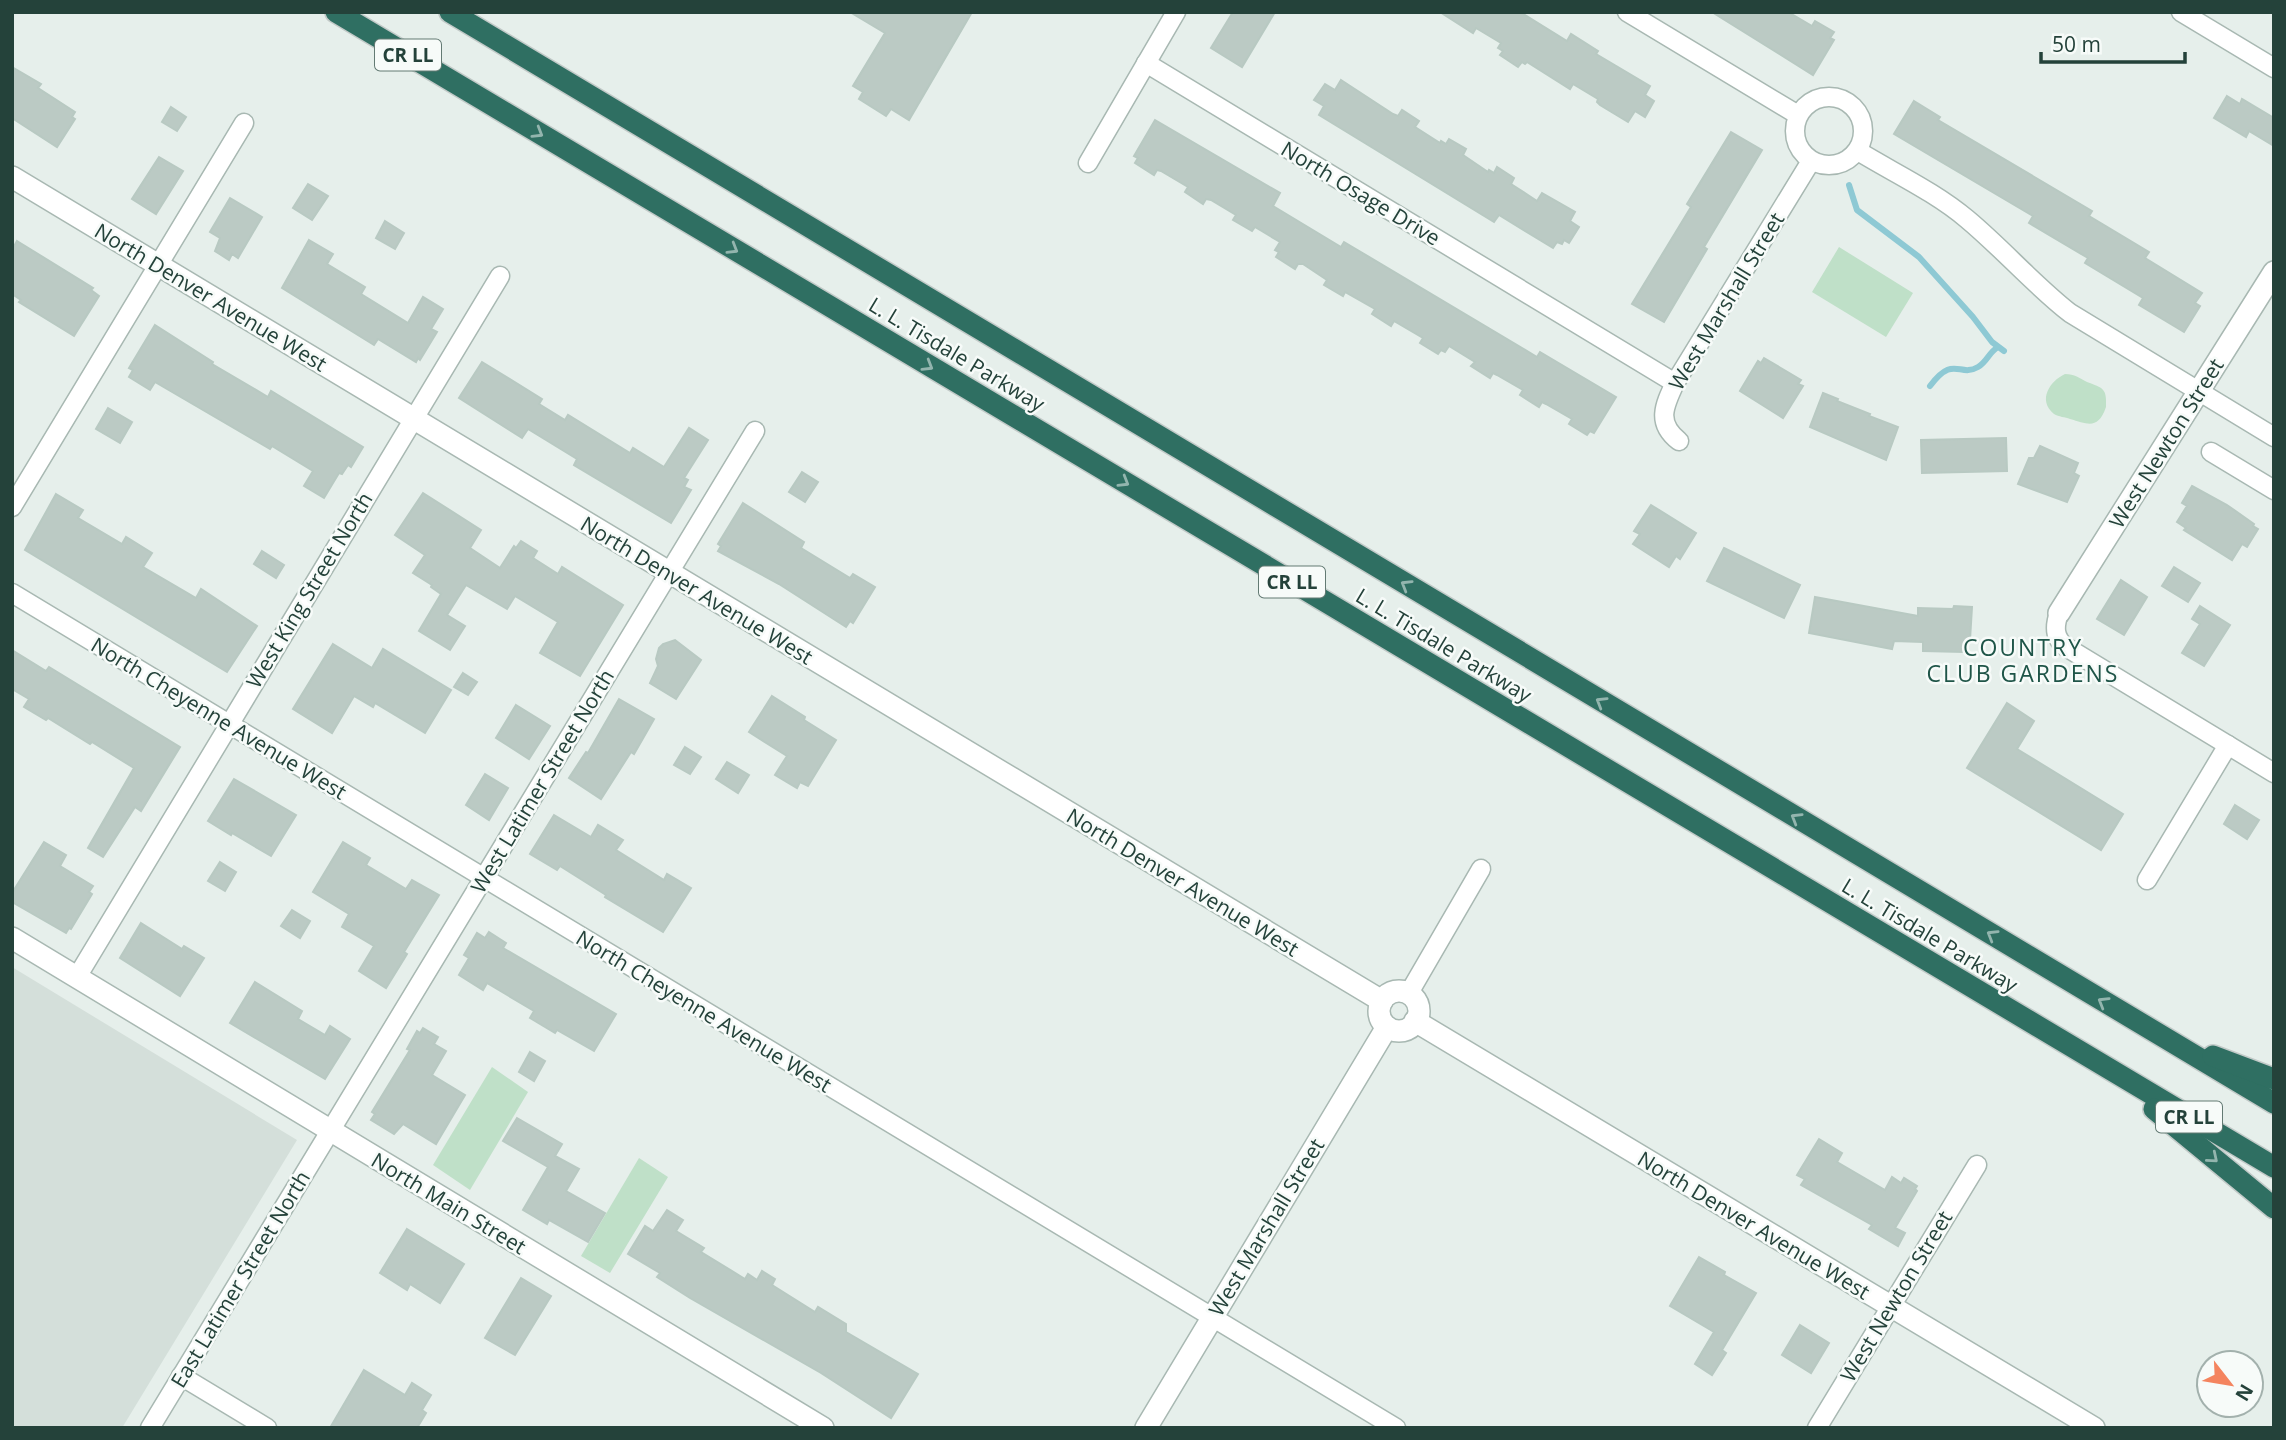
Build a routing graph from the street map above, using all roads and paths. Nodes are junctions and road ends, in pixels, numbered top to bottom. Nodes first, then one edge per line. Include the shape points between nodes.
1 (336, 12) edge
2 (450, 12) edge
3 (1176, 12) edge
4 (1627, 12) edge
5 (2181, 12) edge
6 (1146, 63) junction
7 (2274, 68) edge
8 (1798, 115) junction
9 (244, 123) dead end
10 (1858, 151) junction
11 (1811, 161) junction
12 (1088, 163) dead end
13 (12, 177) edge
14 (159, 265) junction
15 (2274, 272) edge
16 (500, 276) dead end
17 (1675, 383) junction
18 (2199, 392) junction
19 (414, 419) junction
20 (755, 430) dead end
21 (2274, 437) edge
22 (1679, 441) dead end
23 (2211, 452) dead end
24 (2274, 490) edge
25 (12, 507) edge
26 (668, 573) junction
27 (12, 593) edge
28 (2059, 613) joint
29 (228, 723) junction
30 (2228, 745) junction
31 (2274, 773) edge
32 (1481, 869) dead end
33 (483, 878) junction
34 (2147, 880) dead end
35 (18, 941) edge
36 (76, 977) junction
37 (1409, 993) junction
38 (1382, 1001) junction
39 (1416, 1021) junction
40 (1387, 1027) junction
41 (2156, 1033) junction
42 (2104, 1067) junction
43 (2274, 1079) edge
44 (2274, 1103) edge
45 (329, 1131) junction
46 (1977, 1166) dead end
47 (2274, 1167) edge
48 (2274, 1208) edge
49 (1889, 1307) junction
50 (1213, 1317) junction
51 (181, 1376) junction
52 (150, 1428) edge
53 (267, 1428) edge
54 (823, 1428) edge
55 (1146, 1428) edge
56 (1396, 1428) edge
57 (1816, 1428) edge
58 (2094, 1428) edge

1 -> 42 highway, L. L. Tisdale Parkway / CR LL
41 -> 2 highway, L. L. Tisdale Parkway / CR LL
3 - 6 street
4 - 8 street
5 - 7 street
6 - 12 street
6 - 17 street, North Osage Drive
8 - 10 street via 1819,98 1846,101 1861,118 1863,140
8 - 11 street via 1794,132 1799,149
9 - 14 street
10 - 11 street via 1836,166
10 - 18 street via 1964,216 2070,313
11 - 17 street, West Marshall Street
13 - 14 street, North Denver Avenue West
14 - 19 street, North Denver Avenue West
14 - 25 street
15 - 18 street, West Newton Street
16 - 19 street, West King Street North
17 - 22 street, West Marshall Street via 1664,415 1668,432
18 - 21 street
18 - 28 street, West Newton Street
19 - 26 street, North Denver Avenue West
19 - 29 street, West King Street North
20 - 26 street, West Latimer Street North
23 - 24 street
26 - 33 street, West Latimer Street North
26 - 38 street, North Denver Avenue West
27 - 29 street, North Cheyenne Avenue West
28 - 30 street via 2055,629 2062,644
29 - 33 street, North Cheyenne Avenue West
29 - 36 street, West King Street North
30 - 31 street
30 - 34 street
32 - 37 street
33 - 45 street, West Latimer Street North
33 - 50 street, North Cheyenne Avenue West
35 - 36 street, North Main Street
36 - 45 street, North Main Street
37 - 38 street via 1395,991
37 - 39 street via 1419,1007
38 - 40 street via 1379,1015
39 - 40 street via 1399,1031
39 - 49 street, North Denver Avenue West
40 - 50 street, West Marshall Street
41 - 43 highway
41 - 44 highway, L. L. Tisdale Parkway / CR LL
42 - 47 highway, L. L. Tisdale Parkway / CR LL
42 -> 48 highway
45 - 51 street, East Latimer Street North
45 - 54 street, North Main Street
46 - 49 street, West Newton Street
49 - 57 street, West Newton Street
49 - 58 street, North Denver Avenue West
50 - 55 street, West Marshall Street
50 - 56 street, North Cheyenne Avenue West
51 - 52 street, East Latimer Street North
51 - 53 street

